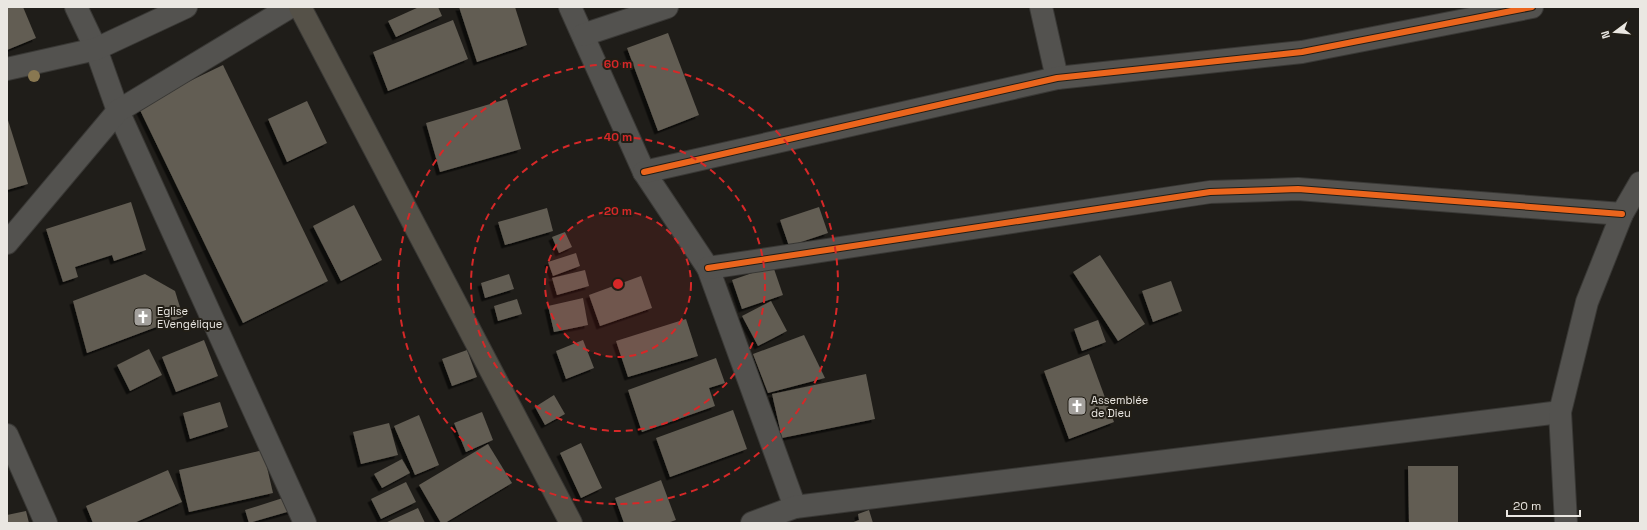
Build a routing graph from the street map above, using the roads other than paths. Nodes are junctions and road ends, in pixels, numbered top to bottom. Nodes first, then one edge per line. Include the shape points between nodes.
1 (76, 7) edge
2 (186, 7) edge
3 (290, 7) edge
4 (300, 7) edge
5 (570, 7) edge
6 (667, 7) edge
7 (1041, 7) edge
8 (1532, 7) edge
9 (583, 35) junction
10 (96, 49) junction
11 (7, 69) edge
12 (1057, 78) junction
13 (118, 111) junction
14 (644, 172) junction
15 (1640, 184) edge
16 (1622, 214) junction
17 (7, 243) edge
18 (708, 268) junction
19 (1560, 412) junction
20 (7, 435) edge
21 (795, 507) junction
22 (46, 523) edge
23 (305, 523) edge
24 (571, 523) edge
25 (752, 523) edge
26 (1566, 523) edge

1 - 10 street
2 - 10 street
3 - 13 street
4 - 24 main road
5 - 9 street
6 - 9 street
7 - 12 street
8 - 12 street via 1302,52
9 - 14 street
10 - 11 street
10 - 13 street
12 - 14 street
13 - 17 street
13 - 23 street
14 - 18 street
15 - 16 street
16 - 18 street via 1298,189 1210,192
16 - 19 street via 1587,302
18 - 21 street
19 - 21 street
19 - 26 street
20 - 22 street
21 - 25 street

